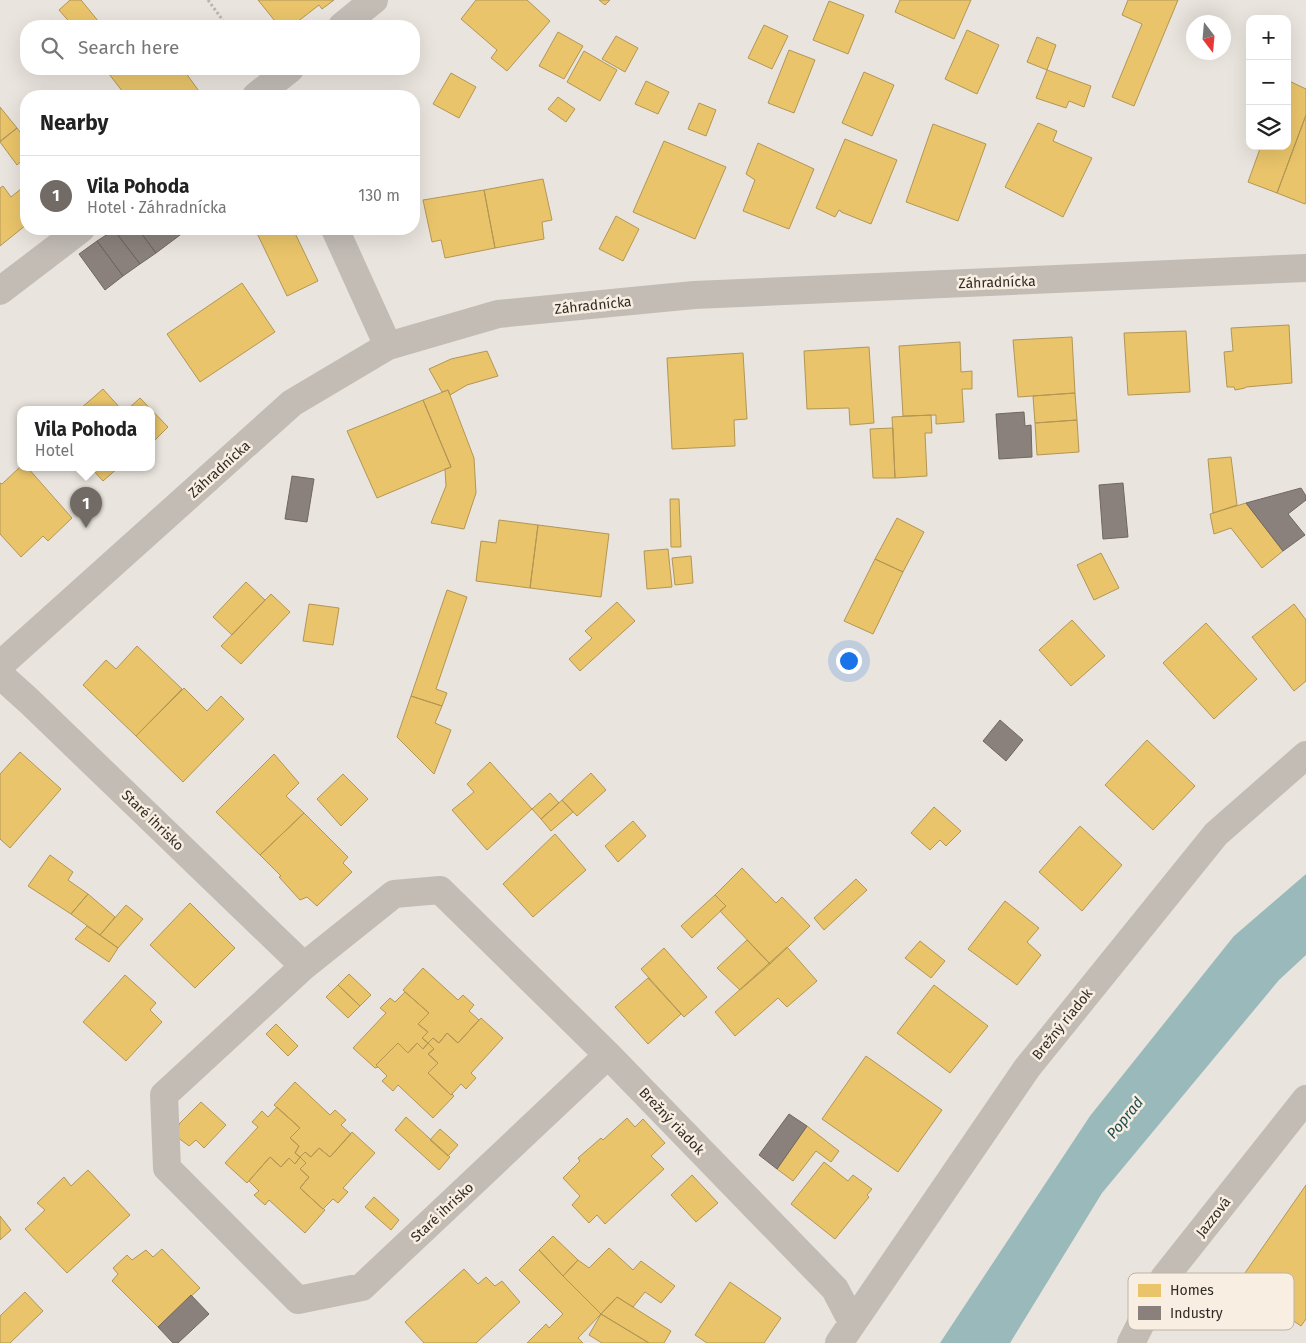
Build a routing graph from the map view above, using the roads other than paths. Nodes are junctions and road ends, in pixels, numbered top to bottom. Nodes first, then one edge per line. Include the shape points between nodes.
1 (374, 0) edge
2 (349, 20) edge
3 (73, 235) edge
4 (338, 235) edge
5 (1306, 268) edge
6 (0, 290) edge
7 (388, 346) junction
8 (0, 665) edge
9 (0, 675) edge
10 (1306, 755) edge
11 (304, 966) junction
12 (608, 1055) junction
13 (1306, 1099) edge
14 (1168, 1273) edge
15 (1138, 1330) edge
16 (846, 1333) edge
17 (1132, 1343) edge

1 - 2 street
3 - 6 street
4 - 7 street
5 - 7 street, Záhradnícka via 694,295 498,314
7 - 8 street, Záhradnícka via 292,403
9 - 11 street, Staré ihrisko
10 - 16 street, Brežný riadok via 1216,834 1027,1068
11 - 12 street, Staré ihrisko via 394,894 440,890
11 - 12 street, Staré ihrisko via 164,1094 166,1168 298,1300 362,1287
12 - 16 street, Brežný riadok via 835,1289
13 - 14 street, Jazzová
15 - 17 street, Jazzová

